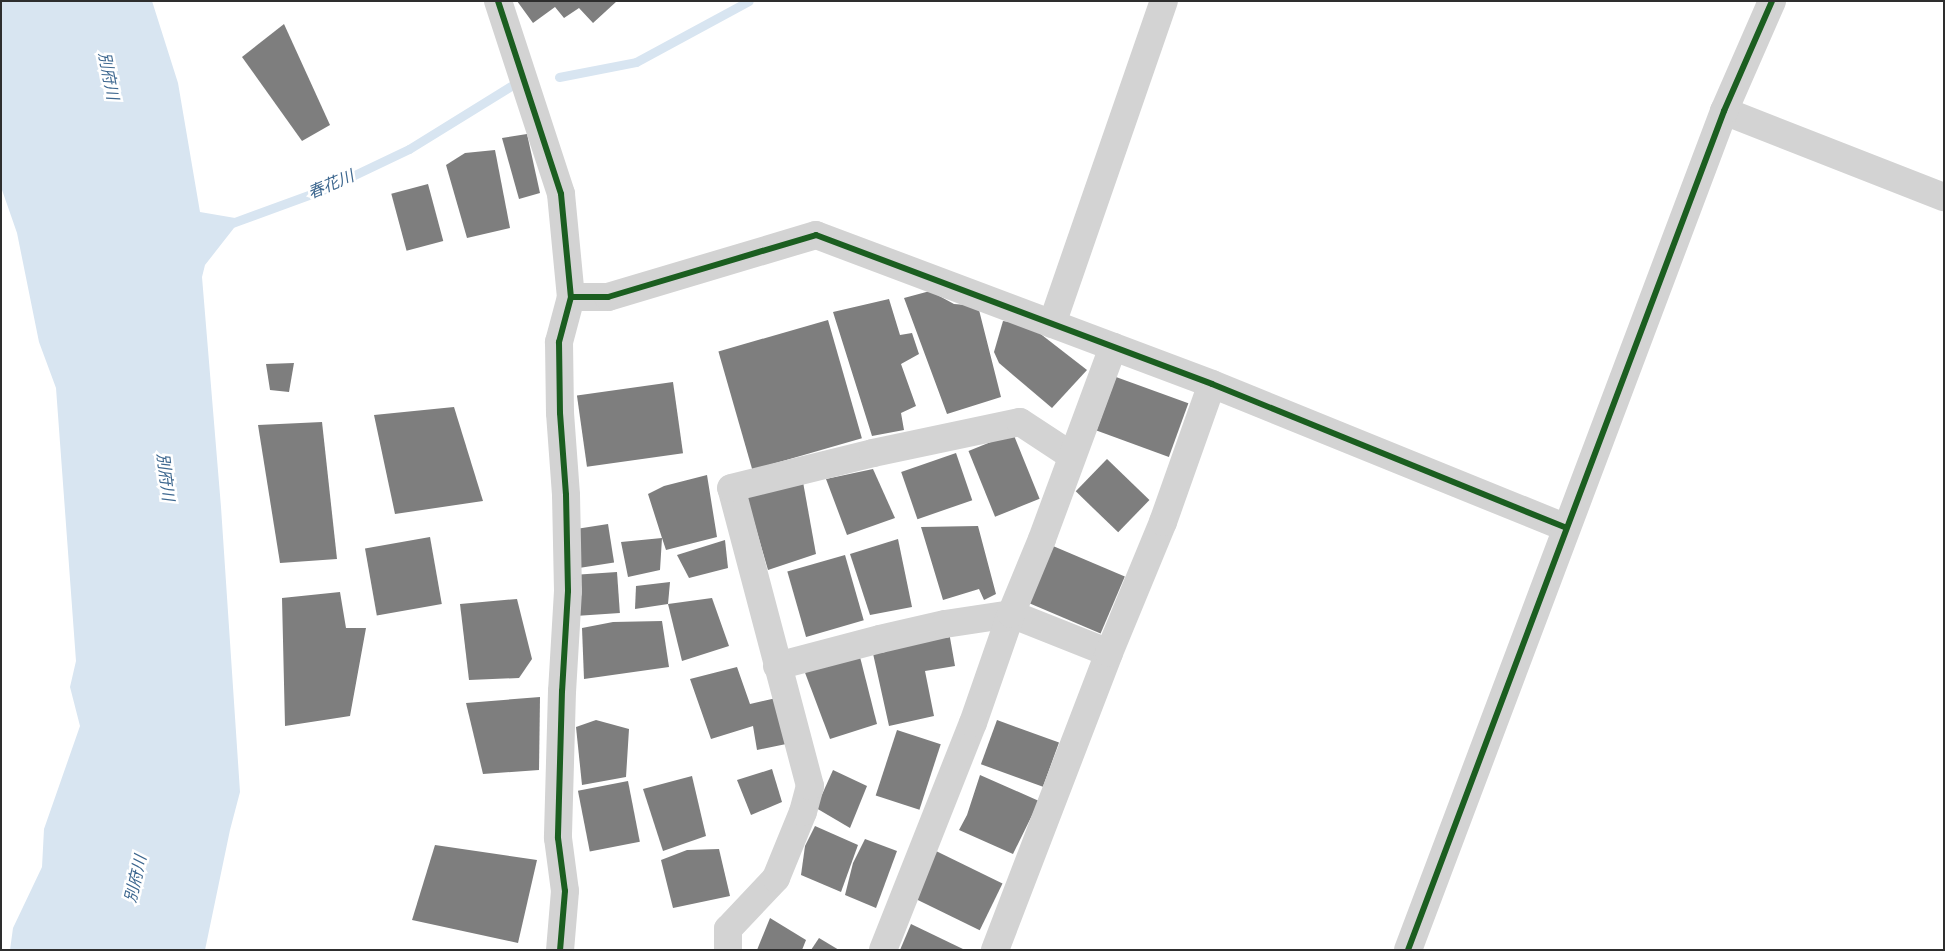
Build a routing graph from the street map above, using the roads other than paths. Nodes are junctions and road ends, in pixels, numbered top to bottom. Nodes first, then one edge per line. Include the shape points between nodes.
1 (498, 1) edge
2 (1164, 1) edge
3 (1772, 1) edge
4 (1724, 111) junction
5 (1944, 197) edge
6 (571, 297) junction
7 (1052, 324) junction
8 (1113, 347) junction
9 (1212, 384) junction
10 (1072, 456) junction
11 (1566, 527) junction
12 (1011, 614) junction
13 (1109, 653) junction
14 (777, 666) junction
15 (560, 950) edge
16 (728, 950) edge
17 (883, 950) edge
18 (995, 950) edge
19 (1408, 950) edge

1 - 6 street via 561,194
2 - 7 street
3 - 4 street
4 - 5 street
4 - 11 street
6 - 7 street via 608,297 816,235
6 - 15 street via 559,342 568,591 558,838 565,891
7 - 8 street
8 - 9 street
8 - 10 street
9 - 11 street
9 - 13 street via 1163,522
10 - 12 street
10 - 14 street via 1020,422 732,488
11 - 19 street
12 - 13 street
12 - 14 street via 880,638
12 - 17 street via 973,723
13 - 18 street
14 - 16 street via 810,786 776,878 728,929

